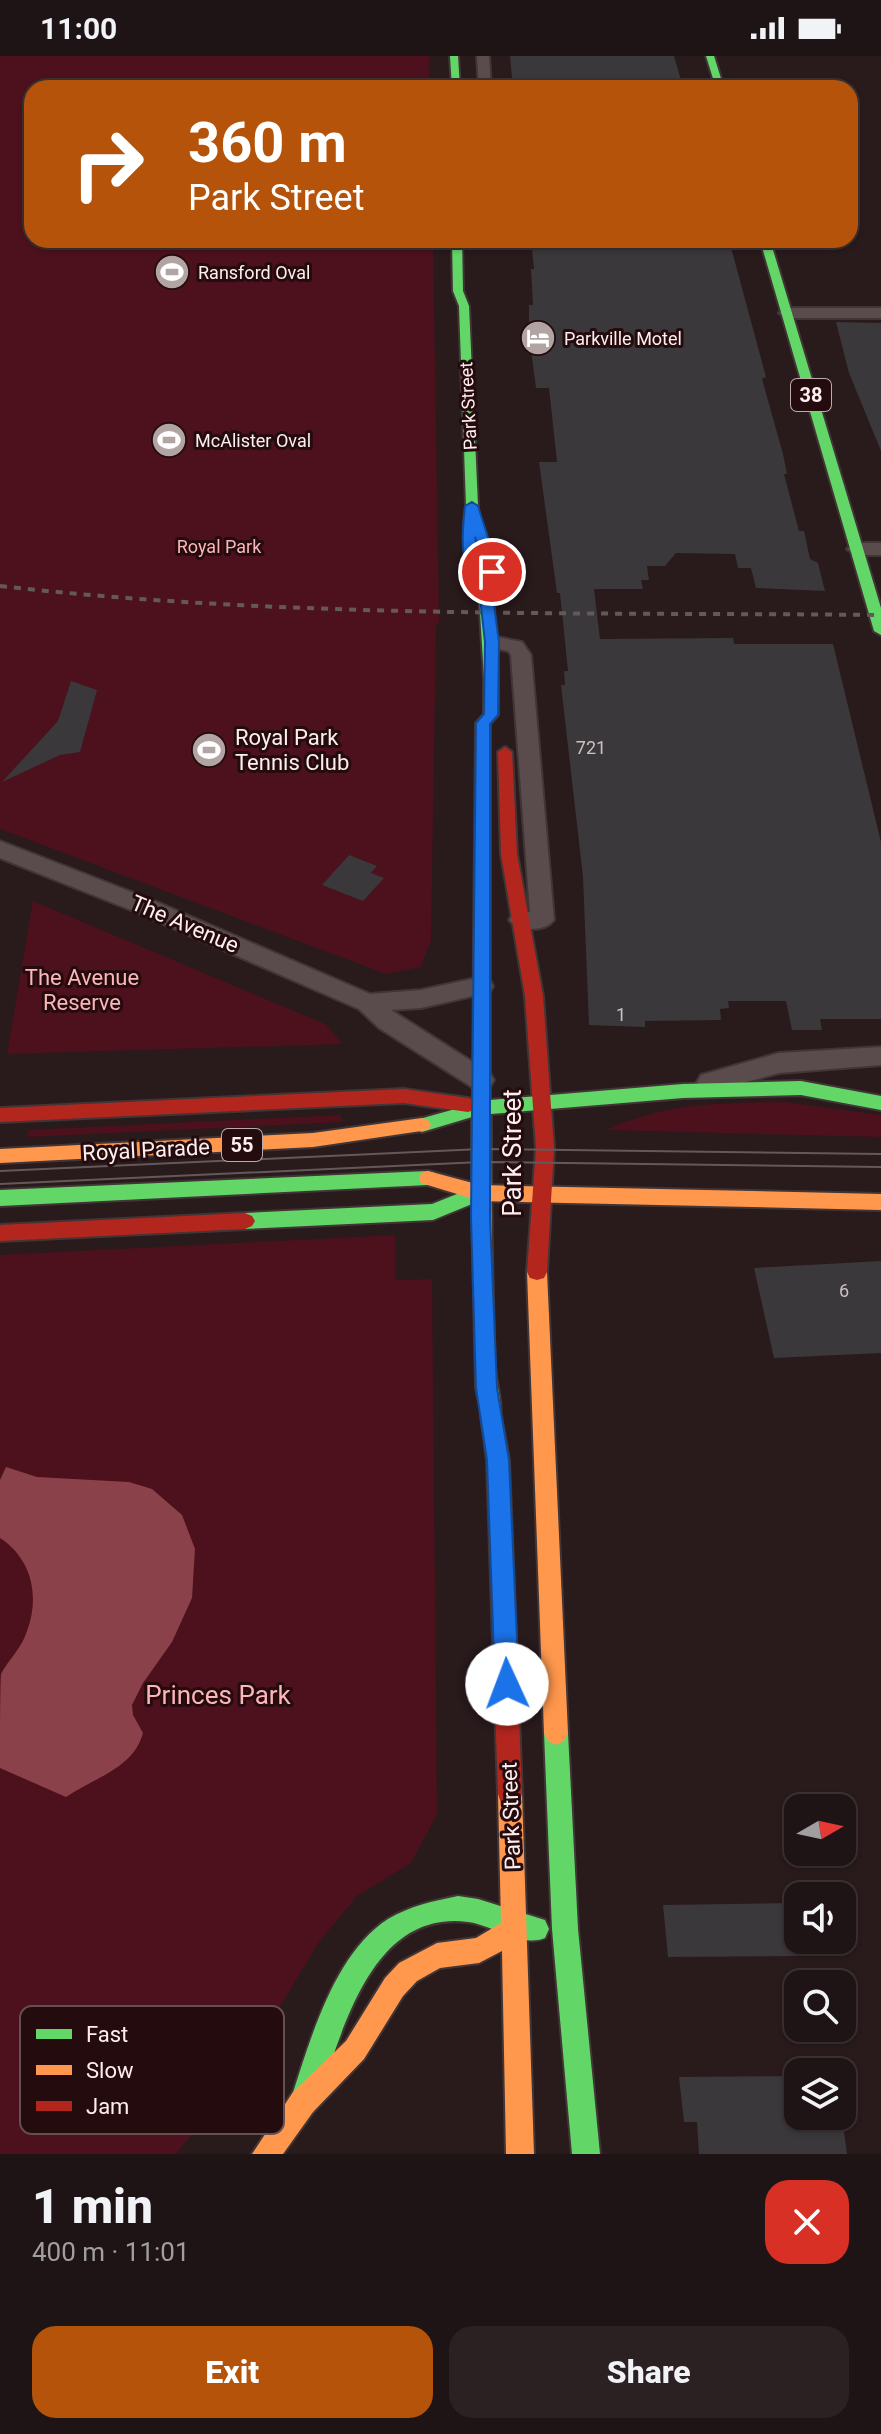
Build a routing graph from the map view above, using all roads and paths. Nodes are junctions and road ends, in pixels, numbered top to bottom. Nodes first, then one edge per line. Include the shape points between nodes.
1 (454, 56) edge
2 (483, 56) edge
3 (710, 56) edge
4 (456, 80) edge
5 (484, 80) edge
6 (718, 80) edge
7 (457, 248) edge
8 (471, 248) edge
9 (767, 248) edge
10 (464, 306) junction
11 (787, 313) junction
12 (881, 313) edge
13 (856, 549) junction
14 (881, 549) edge
15 (881, 631) edge
16 (492, 642) junction
17 (491, 715) junction
18 (0, 849) edge
19 (521, 920) junction
20 (481, 986) junction
21 (368, 1003) junction
22 (881, 1056) edge
23 (481, 1080) junction
24 (683, 1091) junction
25 (881, 1103) edge
26 (542, 1104) junction
27 (481, 1108) junction
28 (3, 1115) edge
29 (0, 1153) edge
30 (480, 1193) junction
31 (544, 1194) junction
32 (0, 1198) edge
33 (881, 1202) edge
34 (0, 1233) edge
35 (521, 1459) junction
36 (526, 1565) junction
37 (515, 1929) junction
38 (565, 1929) junction
39 (303, 2102) junction
40 (284, 2129) edge
41 (280, 2134) edge
42 (266, 2154) edge
43 (520, 2154) edge
44 (586, 2154) edge

1 - 4 main road
2 - 5 street
3 - 6 main road
7 - 10 main road, Park Street via 458,291
8 - 10 main road, Park Street
9 - 11 main road, 38
10 - 16 main road, Park Street via 472,506 492,572 485,578
11 - 12 street
11 - 13 main road, 38
13 - 14 street
13 - 15 main road, 38
16 - 17 main road, Park Street
16 - 19 street via 515,646 521,655 542,920
17 - 19 main road, Park Street via 504,728 509,854
17 - 20 main road, Park Street via 483,723
18 - 21 street, The Avenue
19 - 26 main road, Park Street via 534,996
20 - 21 street, The Avenue
20 - 23 main road, Park Street
21 - 23 street, The Avenue via 388,1022
22 - 24 street, Royal Parade via 779,1063
23 - 27 main road, Park Street
24 - 25 main road, Royal Parade / 55 via 801,1088
24 - 26 main road, Royal Parade / 55
26 - 27 main road, Royal Parade / 55
26 - 31 main road, Park Street
27 - 28 main road, Royal Parade / 55 via 404,1096
27 - 29 main road, Royal Parade / 55 via 411,1128 313,1140
27 - 30 main road, Park Street
28 - 29 main road
30 - 31 main road, Royal Parade / 55
30 - 32 main road, Royal Parade / 55 via 424,1177
30 - 34 main road, Royal Parade / 55 via 433,1212
30 - 35 main road, Park Street via 486,1388
31 - 33 main road, Royal Parade / 55
31 - 35 main road, Park Street
35 - 36 main road, Park Street
35 - 36 main road, Park Street
36 - 37 main road, Park Street
36 - 38 main road, Park Street
37 - 38 main road
37 - 39 main road via 479,1950 437,1956 408,1972 355,2050
37 - 39 main road via 476,1911 440,1909 389,1932 366,1957 332,2018
37 - 43 main road, Park Street
38 - 44 main road, Park Street
39 - 40 main road
41 - 42 main road

